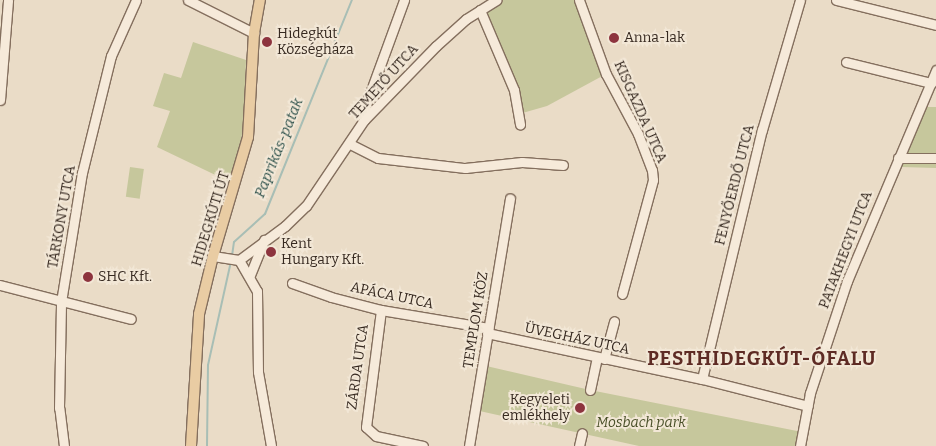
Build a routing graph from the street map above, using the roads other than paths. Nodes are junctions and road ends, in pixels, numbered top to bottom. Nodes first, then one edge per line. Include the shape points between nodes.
1 (8, 0) edge
2 (136, 0) edge
3 (188, 0) edge
4 (260, 0) edge
5 (404, 0) edge
6 (497, 0) edge
7 (579, 0) edge
8 (800, 0) edge
9 (836, 0) edge
10 (480, 10) junction
11 (936, 25) edge
12 (254, 33) junction
13 (846, 62) dead end
14 (936, 70) edge
15 (931, 83) junction
16 (0, 100) edge
17 (364, 120) junction
18 (520, 124) dead end
19 (350, 144) junction
20 (898, 158) junction
21 (936, 158) edge
22 (563, 165) dead end
23 (510, 198) dead end
24 (264, 240) junction
25 (213, 256) junction
26 (234, 259) junction
27 (250, 275) junction
28 (292, 283) dead end
29 (0, 285) edge
30 (622, 294) dead end
31 (61, 302) junction
32 (381, 310) junction
33 (131, 319) dead end
34 (614, 321) dead end
35 (487, 331) junction
36 (600, 359) junction
37 (702, 379) junction
38 (590, 390) dead end
39 (808, 406) junction
40 (582, 433) dead end
41 (64, 446) edge
42 (191, 446) edge
43 (271, 446) edge
44 (423, 446) edge
45 (469, 446) edge
46 (578, 446) edge
47 (800, 446) edge

1 - 16 street
2 - 31 street, TÁRKONY UTCA via 112,56 82,174
3 - 12 street
4 - 12 main road, HIDEGKÚTI ÚT
5 - 17 street via 366,104
6 - 10 street, TEMETŐ UTCA
7 - 30 street, KISGAZDA UTCA via 606,74 638,134 652,170 653,180
8 - 37 street, FENYŐERDŐ UTCA via 762,130
9 - 11 street
10 - 17 street, TEMETŐ UTCA via 436,46
10 - 18 street via 514,90
12 - 25 main road, HIDEGKÚTI ÚT via 248,137
13 - 15 street
14 - 15 street, PATAKHEGYI UTCA
15 - 20 street, PATAKHEGYI UTCA
17 - 19 street, TEMETŐ UTCA
19 - 22 street via 378,158 428,165 470,168 522,162
19 - 24 street, TEMETŐ UTCA via 306,206
20 - 21 street
20 - 39 street, PATAKHEGYI UTCA via 847,282
23 - 35 street, TEMPLOM KÖZ
24 - 26 street, TEMETŐ UTCA
24 - 27 street, TEMETŐ UTCA
25 - 26 street
25 - 42 main road, HIDEGKÚTI ÚT via 197,334
26 - 27 street
27 - 43 street via 258,302 258,372
28 - 32 street, APÁCA UTCA
29 - 31 street
31 - 33 street
31 - 41 street, TÁRKONY UTCA via 59,408
32 - 35 street, APÁCA UTCA
32 - 44 street, ZÁRDA UTCA via 366,427 376,436
34 - 36 street
35 - 36 street, ÜVEGHÁZ UTCA
35 - 45 street, TEMPLOM KÖZ
36 - 37 street, ÜVEGHÁZ UTCA
36 - 38 street
37 - 39 street, ÜVEGHÁZ UTCA
39 - 47 street, PATAKHEGYI UTCA
40 - 46 street

